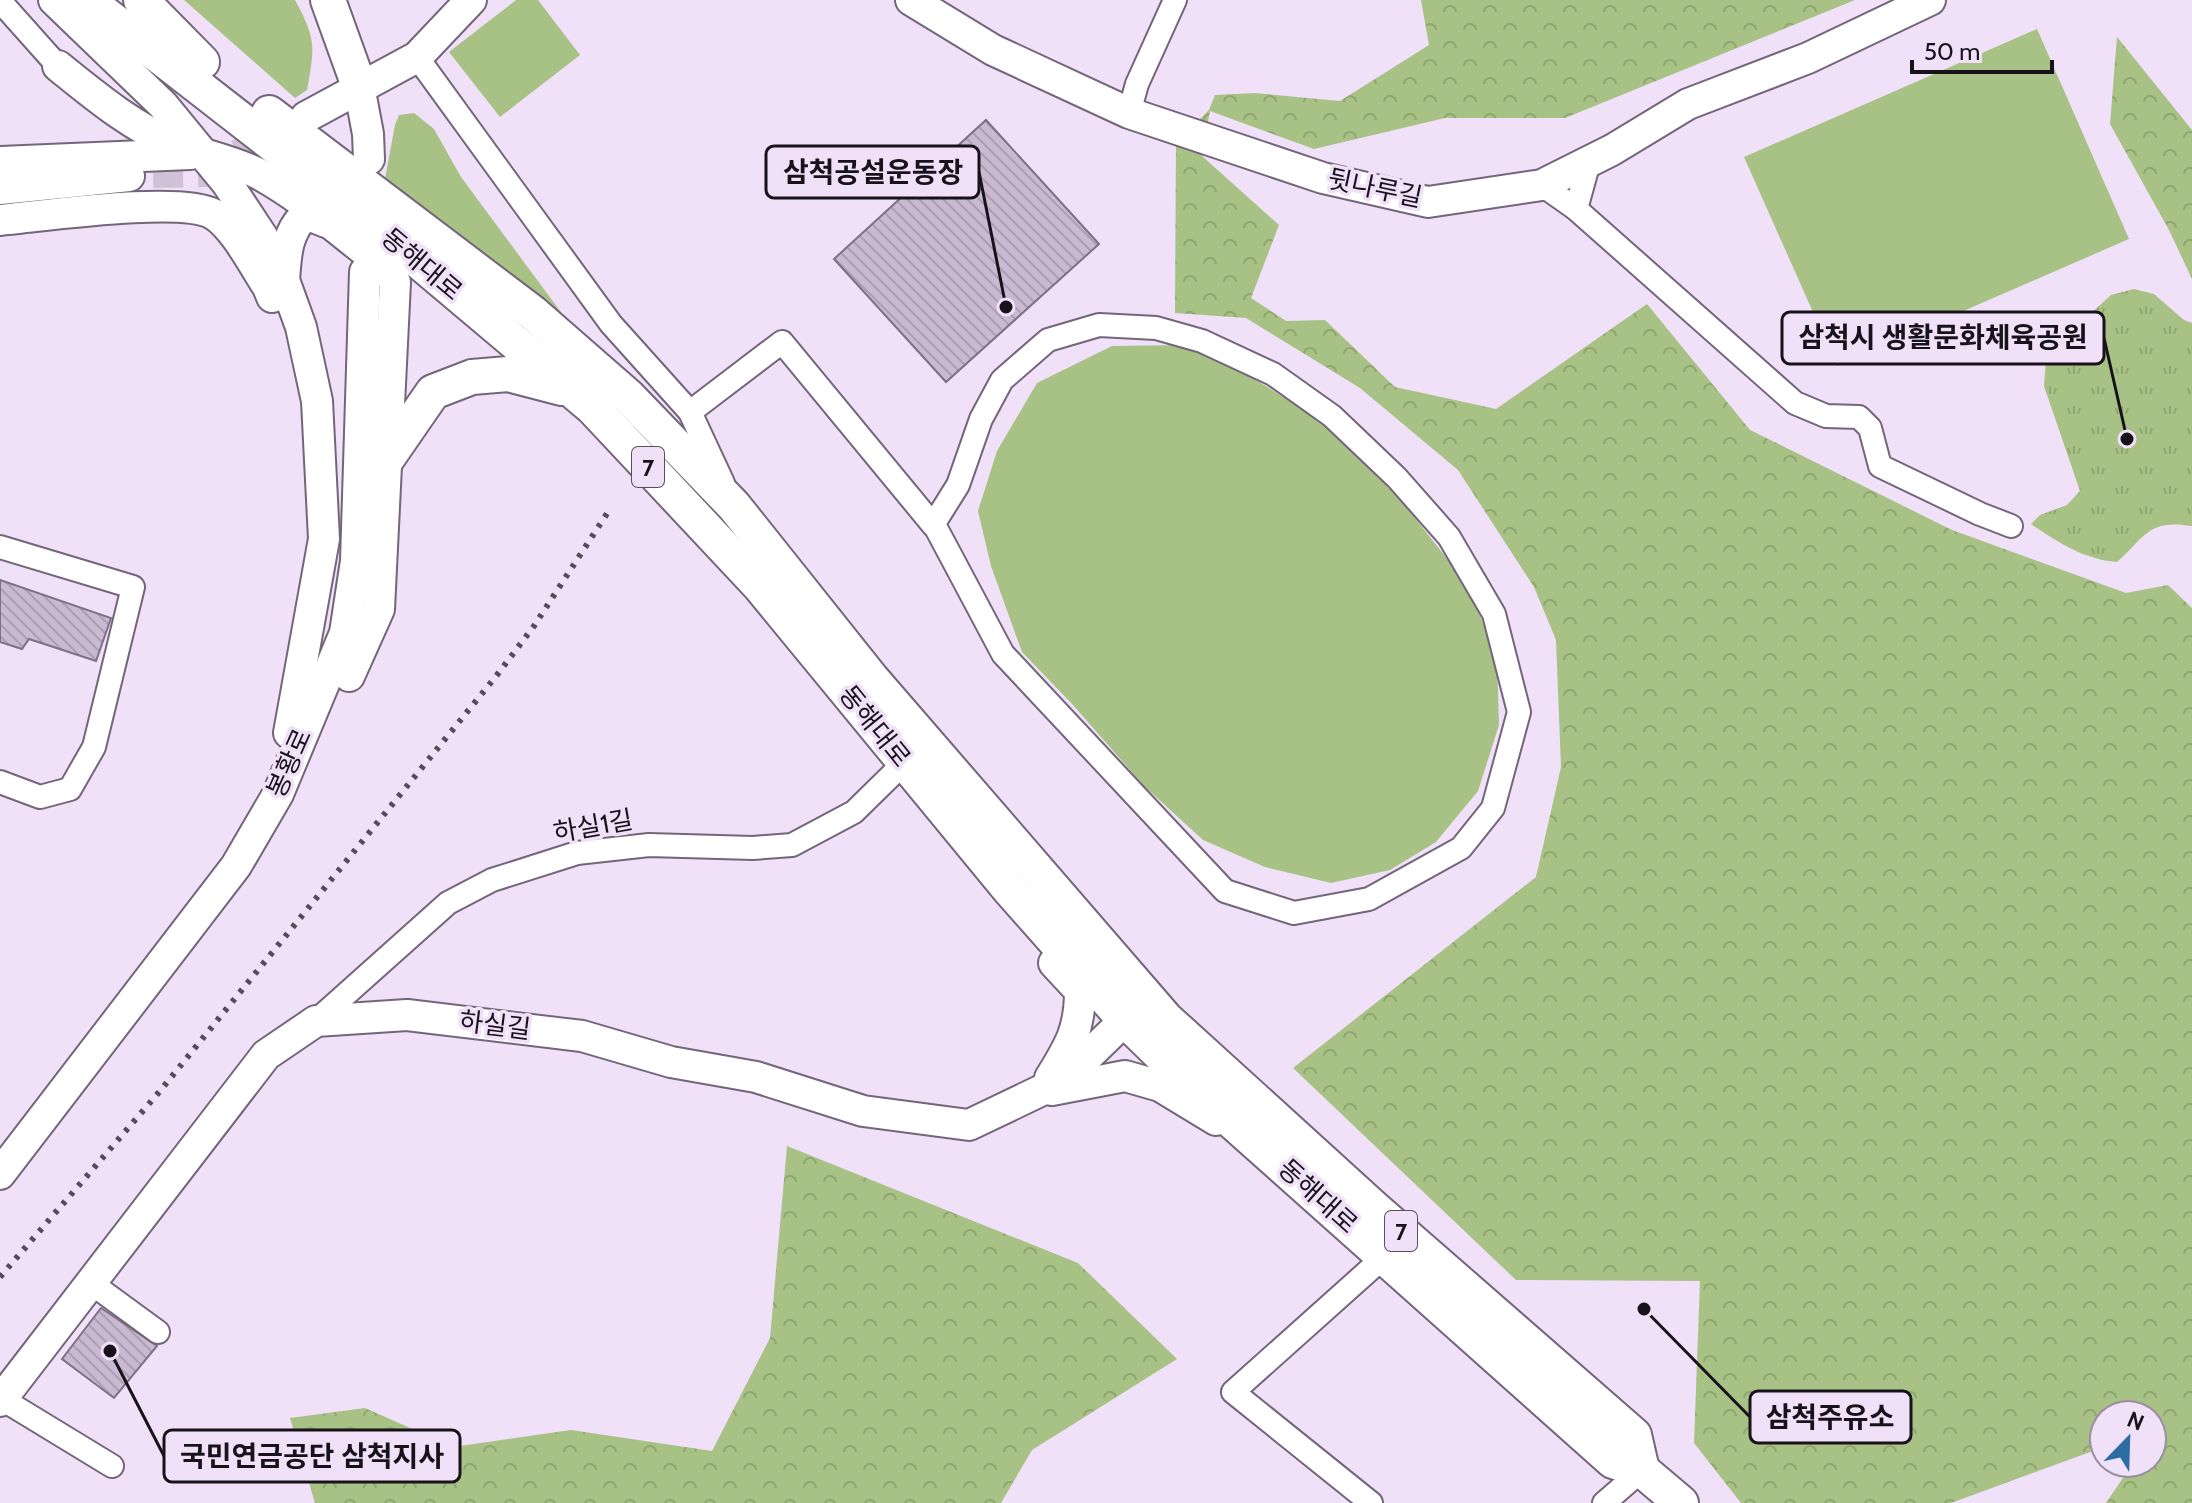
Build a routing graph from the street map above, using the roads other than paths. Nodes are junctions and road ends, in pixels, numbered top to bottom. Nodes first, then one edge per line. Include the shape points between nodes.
1 (54, 0) edge
2 (87, 0) edge
3 (122, 0) edge
4 (141, 0) edge
5 (328, 0) edge
6 (339, 0) edge
7 (471, 0) edge
8 (911, 0) edge
9 (1175, 0) edge
10 (1930, 0) edge
11 (0, 1) edge
12 (417, 57) junction
13 (202, 62) junction
14 (58, 66) junction
15 (359, 86) junction
16 (1129, 113) junction
17 (306, 117) tunnel mouth
18 (204, 153) junction
19 (92, 158) junction
20 (369, 159) dead end
21 (0, 162) edge
22 (1589, 162) junction
23 (153, 173) tunnel mouth
24 (1542, 185) junction
25 (0, 189) edge
26 (1576, 209) junction
27 (0, 220) edge
28 (326, 222) junction
29 (365, 272) dead end
30 (284, 280) junction
31 (573, 391) junction
32 (690, 412) junction
33 (319, 431) junction
34 (384, 463) junction
35 (734, 506) junction
36 (933, 525) junction
37 (2011, 526) dead end
38 (0, 547) edge
39 (905, 762) junction
40 (0, 782) edge
41 (278, 794) junction
42 (1009, 889) junction
43 (1135, 1009) junction
44 (316, 1021) junction
45 (1042, 1092) junction
46 (0, 1174) edge
47 (1308, 1188) junction
48 (1385, 1256) junction
49 (91, 1283) junction
50 (158, 1332) dead end
51 (1, 1400) edge
52 (112, 1466) dead end
53 (1642, 1470) junction
54 (1371, 1503) edge
55 (1604, 1503) edge
56 (1681, 1503) edge

1 - 18 street via 163,105
2 - 31 main road, 동해대로 / 7 via 366,217
3 - 13 main road, 동해대로 / 7
4 - 13 main road
5 - 15 main road
6 - 15 main road via 353,38
7 - 12 street
8 - 16 street, 뒷나루길 via 993,50
9 - 16 street
10 - 22 street, 뒷나루길 via 1808,58 1688,104
11 - 14 street
12 - 15 street
12 - 32 street via 611,324
13 - 35 main road, 동해대로 / 7 via 533,313 628,396
14 - 18 street via 145,129
14 - 19 street via 101,118 102,138
15 - 17 street
15 - 20 street
16 - 24 street, 뒷나루길 via 1323,178 1428,202
18 - 19 street
18 - 28 street via 264,177
18 - 30 street via 262,236
19 - 21 street
22 - 24 street, 뒷나루길
22 - 26 street
23 - 25 street
24 - 26 street
26 - 37 street via 1795,403 1826,416 1859,417 1870,428 1880,466
27 - 33 street via 180,206 211,213 225,223 268,287
28 - 30 street via 311,216 294,226
28 - 34 street via 386,267 395,282
29 - 41 street, 봉황로 via 352,599 345,633
30 - 33 street via 301,327
31 - 34 main road via 508,374 472,377 433,392
31 - 39 main road, 동해대로 / 7 via 759,585
32 - 35 street
32 - 36 street via 782,342
33 - 41 street via 324,539
34 - 41 street via 379,609 343,688
35 - 43 main road, 동해대로 / 7
36 - 36 street via 1003,654 1225,891 1294,913 1369,899 1461,848 1493,808 1519,712 1494,614 1449,537 1397,478 1332,416 1273,374 1202,341 1156,328 1099,325 1048,340 1002,380 981,419 958,485
38 - 40 street via 133,587 94,747 70,789 40,797
39 - 42 main road, 동해대로 / 7
39 - 44 street, 하실1길 via 854,812 792,845 649,845 577,853 492,880 448,903
41 - 46 street, 봉황로 via 236,866
42 - 43 main road, 동해대로 / 7
42 - 45 street via 1052,961 1080,991 1080,1017 1069,1047
43 - 45 street, 하실길 via 1063,1080
43 - 47 main road, 동해대로 / 7 via 1199,1092
43 - 53 main road, 동해대로 / 7 via 1166,1019 1634,1435
44 - 45 street, 하실길 via 407,1015 582,1036 671,1062 756,1077 863,1111 969,1125
44 - 49 street via 266,1055
45 - 47 street via 1125,1076 1160,1086 1220,1122 1266,1164
47 - 48 main road, 동해대로 / 7
48 - 53 main road, 동해대로 / 7 via 1613,1461
48 - 54 street via 1233,1392
49 - 50 street
49 - 51 street
51 - 52 street
53 - 55 street
53 - 56 main road, 동해대로 / 7

